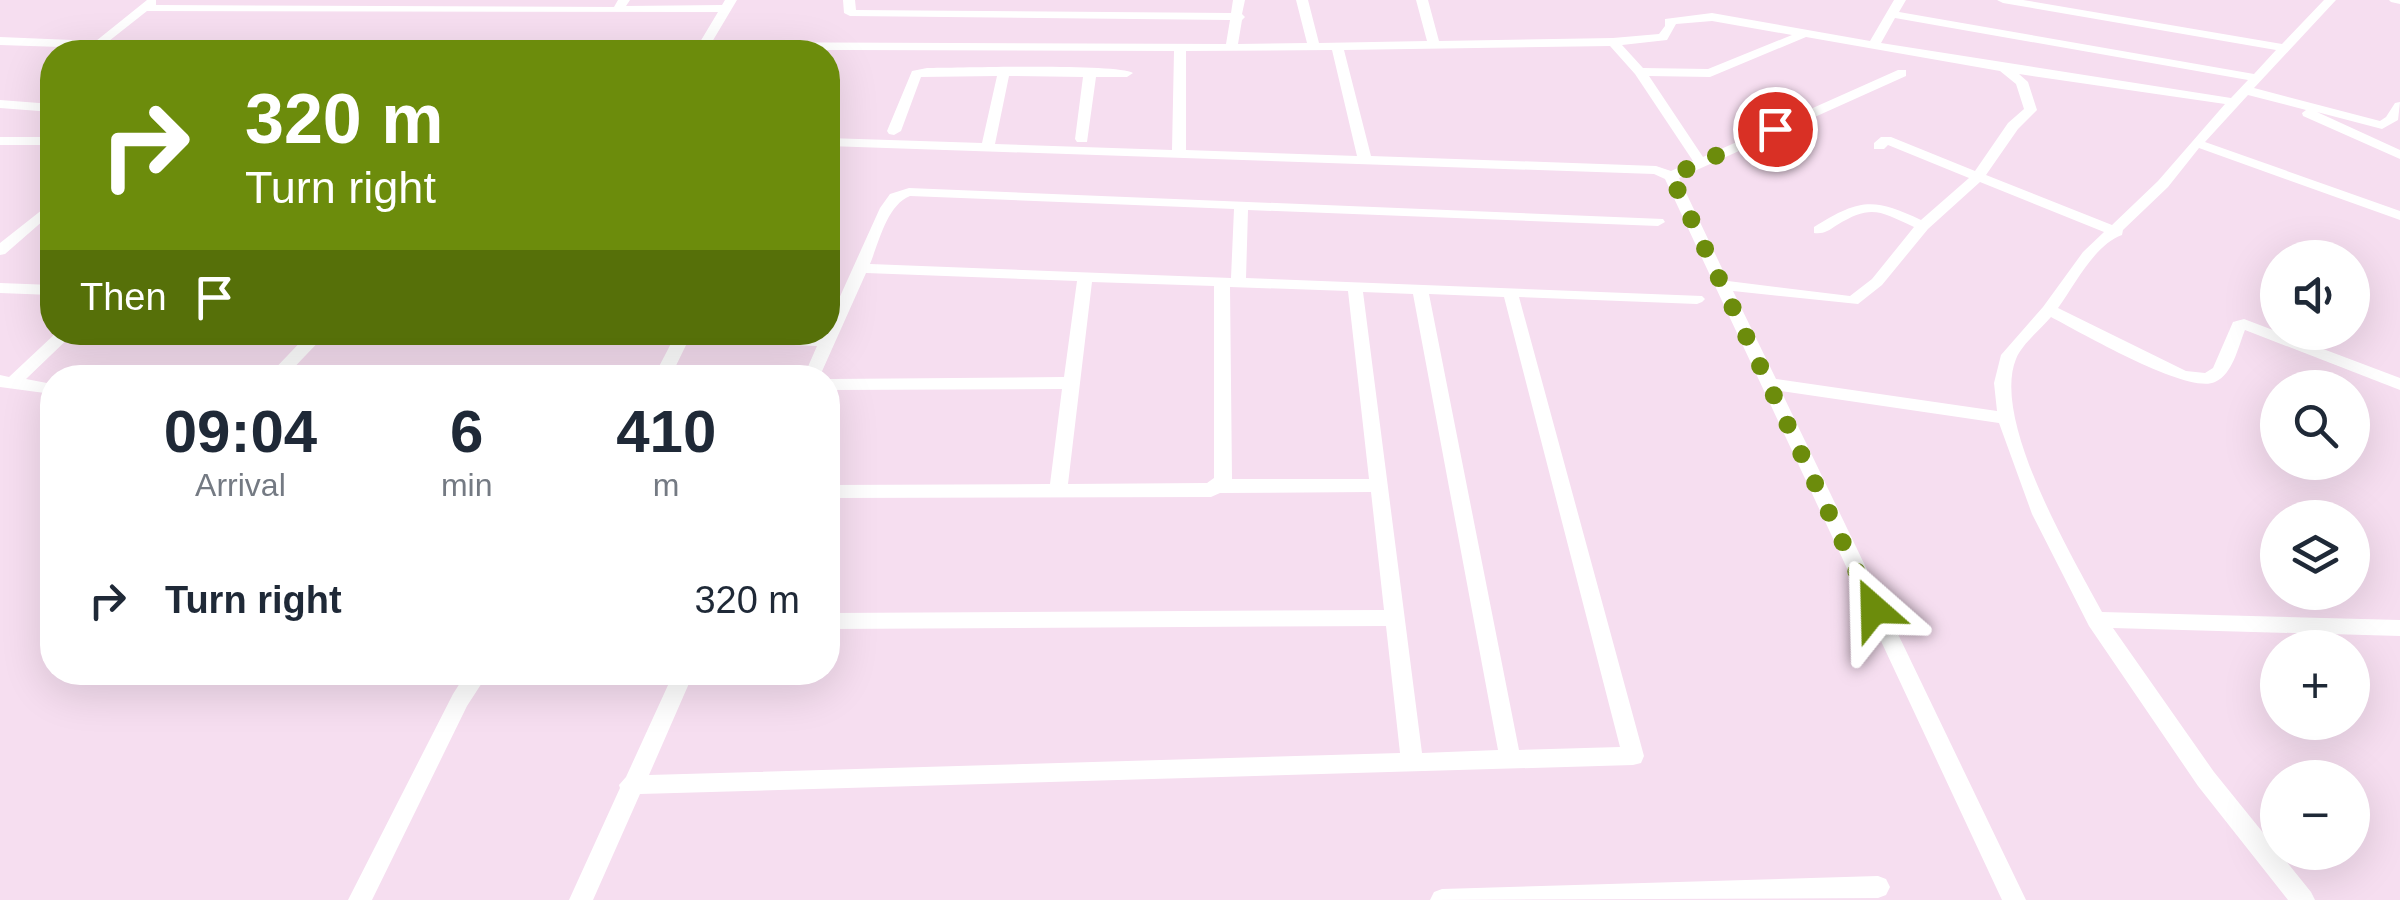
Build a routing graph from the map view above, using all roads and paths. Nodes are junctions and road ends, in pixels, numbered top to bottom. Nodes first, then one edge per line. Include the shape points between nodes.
1 (849, 0) edge
2 (1239, 0) edge
3 (1302, 0) edge
4 (1422, 0) edge
5 (1900, 0) edge
6 (2003, 0) edge
7 (2330, 0) edge
8 (257, 3) edge
9 (150, 4) edge
10 (729, 4) edge
11 (621, 5) edge
12 (1892, 14) junction
13 (1239, 17) junction
14 (1807, 32) junction
15 (105, 40) edge
16 (706, 40) edge
17 (0, 41) edge
18 (40, 41) edge
19 (1612, 42) junction
20 (1433, 44) junction
21 (1874, 44) junction
22 (840, 45) edge
23 (1314, 47) junction
24 (1337, 47) junction
25 (1180, 48) junction
26 (1231, 48) junction
27 (2283, 48) junction
28 (2004, 68) junction
29 (1004, 72) junction
30 (1090, 72) junction
31 (1127, 72) dead end
32 (1640, 72) junction
33 (1902, 73) dead end
34 (2245, 90) junction
35 (2290, 103) junction
36 (0, 104) edge
37 (2400, 106) edge
38 (40, 107) edge
39 (894, 131) dead end
40 (1082, 139) dead end
41 (0, 141) edge
42 (40, 141) edge
43 (840, 142) edge
44 (2196, 142) junction
45 (1879, 146) dead end
46 (987, 148) junction
47 (1179, 154) junction
48 (2400, 154) edge
49 (1365, 159) junction
50 (1701, 163) junction
51 (1671, 176) junction
52 (1977, 178) junction
53 (1240, 204) junction
54 (40, 216) edge
55 (2400, 216) edge
56 (1658, 222) dead end
57 (1923, 226) junction
58 (1819, 230) dead end
59 (2117, 232) junction
60 (0, 251) edge
61 (860, 268) junction
62 (1085, 276) junction
63 (1230, 282) junction
64 (1722, 285) junction
65 (1355, 286) junction
66 (0, 288) edge
67 (1420, 289) junction
68 (40, 290) edge
69 (1510, 292) junction
70 (1697, 299) dead end
71 (2049, 310) junction
72 (840, 312) edge
73 (51, 345) edge
74 (307, 345) edge
75 (287, 365) edge
76 (7, 381) edge
77 (1069, 383) junction
78 (840, 384) edge
79 (1768, 384) junction
80 (2400, 384) edge
81 (40, 387) edge
82 (2008, 418) junction
83 (1220, 486) junction
84 (1379, 486) junction
85 (1058, 490) junction
86 (840, 492) edge
87 (1395, 618) junction
88 (2096, 620) junction
89 (840, 621) edge
90 (2400, 628) edge
91 (470, 685) edge
92 (678, 685) edge
93 (1510, 760) junction
94 (1412, 762) junction
95 (630, 785) junction
96 (1878, 887) dead end
97 (1692, 897) edge
98 (360, 900) edge
99 (581, 900) edge
100 (1442, 900) edge
101 (2014, 900) edge
102 (2302, 900) edge

1 - 13 street via 850,13
2 - 13 street
3 - 23 street
4 - 20 street
5 - 12 street
6 - 27 street
7 - 27 street
8 - 9 street
8 - 11 street
9 - 15 street
10 - 11 street
10 - 16 street
12 - 21 street
12 - 34 street
13 - 26 street
14 - 19 street via 1712,17 1669,20 1663,36
14 - 21 street
14 - 32 street via 1710,73
17 - 18 street
19 - 20 street
19 - 32 street
20 - 24 street
21 - 28 street
22 - 25 street
23 - 24 street
23 - 26 street
24 - 49 street
25 - 26 street
25 - 47 street
27 - 34 street
28 - 34 street
28 - 52 street via 2022,82 2030,110
29 - 30 street
29 - 39 street via 916,74
29 - 46 street
30 - 31 street
30 - 40 street
32 - 50 street
33 - 50 street
34 - 35 street
34 - 44 street
35 - 37 street via 2382,124
35 - 48 street
36 - 38 street
41 - 42 street
43 - 46 street
44 - 55 street
44 - 59 street
45 - 52 street via 1886,140
46 - 47 street
47 - 49 street
49 - 51 street via 1656,170
50 - 51 street
51 - 64 street
52 - 57 street
52 - 59 street
53 - 56 street
53 - 61 street via 909,192 886,208
53 - 63 street
54 - 60 street
57 - 58 street via 1874,203
57 - 64 street via 1877,282 1852,301
59 - 71 street via 2088,255
61 - 62 street
61 - 72 street
62 - 63 street
62 - 77 street
63 - 65 street
63 - 83 street
64 - 79 street
65 - 67 street
65 - 84 street
66 - 68 street
67 - 69 street
67 - 93 street
69 - 70 street
69 - 93 street via 1634,756
71 - 80 street via 2184,376 2208,379 2220,371 2244,324
71 - 82 street via 2010,355 2002,383
73 - 76 street
74 - 75 street
76 - 81 street
77 - 78 street
77 - 85 street
79 - 82 street
79 - 101 street
82 - 88 street via 2040,514
83 - 84 street
83 - 85 street
84 - 87 street
85 - 86 street
87 - 89 street
87 - 94 street
88 - 90 street
88 - 102 street via 2227,807
91 - 98 street
92 - 95 street
93 - 94 street
94 - 95 street
95 - 99 street
96 - 97 street
97 - 100 street

